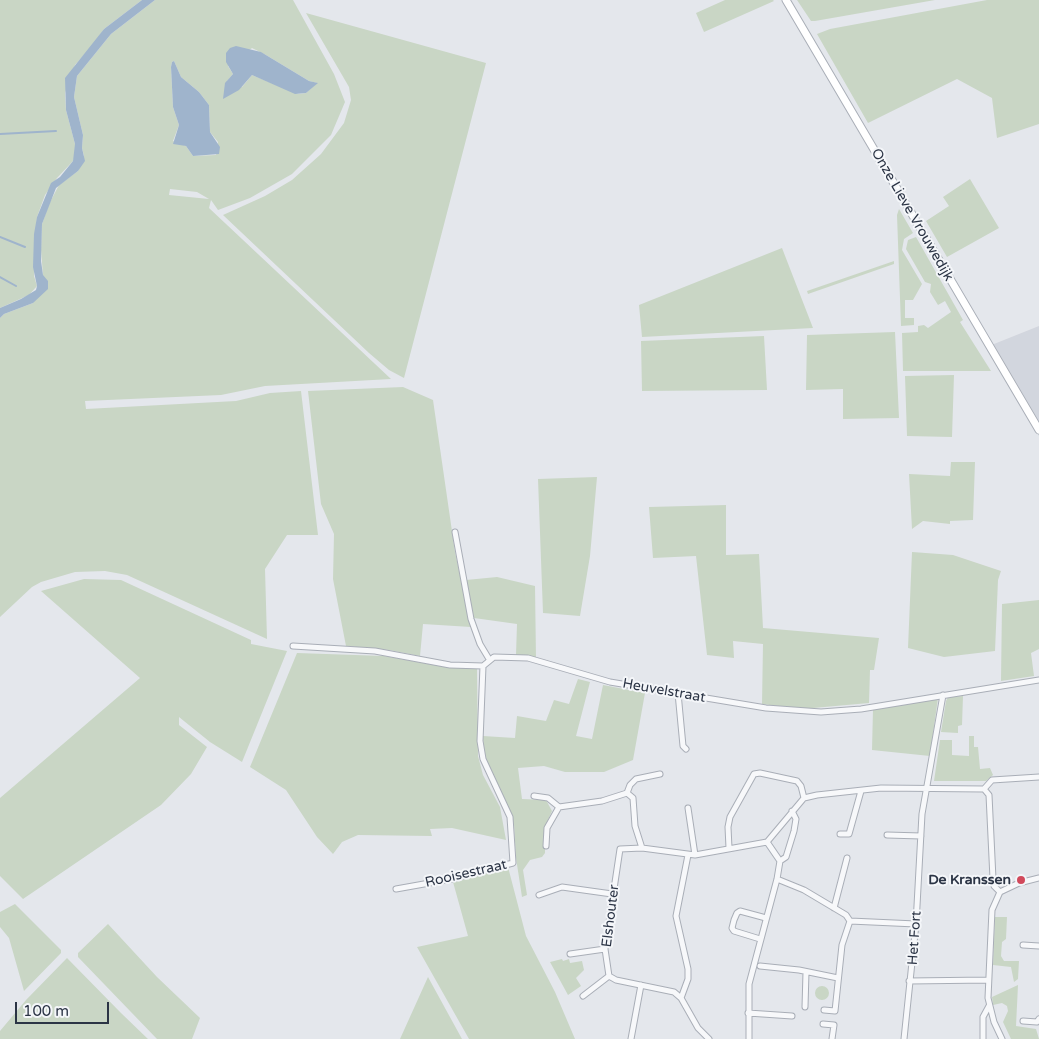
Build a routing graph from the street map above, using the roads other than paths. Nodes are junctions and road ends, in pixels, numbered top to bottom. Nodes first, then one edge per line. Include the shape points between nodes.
1 (786, 0) edge
2 (1039, 430) edge
3 (455, 532) dead end
4 (293, 646) dead end
5 (490, 659) junction
6 (483, 666) junction
7 (1039, 680) edge
8 (678, 693) junction
9 (943, 695) junction
10 (686, 749) dead end
11 (660, 774) dead end
12 (1039, 777) edge
13 (928, 788) junction
14 (984, 789) junction
15 (861, 791) junction
16 (627, 793) junction
17 (534, 796) dead end
18 (804, 798) junction
19 (559, 807) junction
20 (688, 808) dead end
21 (792, 811) junction
22 (840, 834) dead end
23 (887, 834) dead end
24 (921, 836) junction
25 (767, 842) junction
26 (546, 846) dead end
27 (642, 848) junction
28 (729, 848) junction
29 (688, 854) junction
30 (695, 854) junction
31 (847, 858) dead end
32 (780, 861) junction
33 (1039, 878) edge
34 (777, 879) junction
35 (396, 889) dead end
36 (1000, 892) junction
37 (612, 894) junction
38 (539, 895) dead end
39 (834, 908) junction
40 (766, 918) junction
41 (850, 921) junction
42 (916, 924) junction
43 (760, 939) junction
44 (1023, 945) dead end
45 (1039, 946) edge
46 (605, 949) junction
47 (570, 954) dead end
48 (760, 966) dead end
49 (806, 972) junction
50 (609, 976) junction
51 (838, 978) junction
52 (988, 980) junction
53 (909, 981) junction
54 (641, 985) junction
55 (583, 996) dead end
56 (681, 998) junction
57 (989, 1006) junction
58 (805, 1008) dead end
59 (824, 1010) dead end
60 (748, 1013) junction
61 (792, 1016) dead end
62 (1039, 1019) edge
63 (1023, 1021) dead end
64 (823, 1024) dead end
65 (631, 1039) edge
66 (709, 1039) edge
67 (749, 1039) edge
68 (832, 1039) edge
69 (904, 1039) edge
70 (983, 1039) edge
71 (1002, 1039) edge

1 - 2 main road, Onze Lieve Vrouwedijk via 807,29
3 - 5 street via 471,619 480,644
4 - 6 street via 375,651 450,665
5 - 6 street
5 - 8 street, Heuvelstraat via 528,658 610,682
6 - 35 street, Rooisestraat via 482,759 510,817 514,863 452,880
7 - 9 street, Heuvelstraat
8 - 9 street, Heuvelstraat via 766,708 821,712 861,710
8 - 10 street via 683,746
9 - 13 street, Het Fort
11 - 16 street via 636,779
12 - 14 street via 992,780
13 - 14 street
13 - 15 street
13 - 24 street, Het Fort
14 - 36 street via 989,795 994,886
15 - 18 street
15 - 22 street via 849,834
16 - 19 street via 602,801
16 - 27 street via 633,798 635,826
17 - 19 street via 548,798
18 - 21 street
18 - 28 street via 797,781 754,774 730,817
19 - 26 street via 546,828
20 - 30 street
21 - 25 street
21 - 32 street via 796,819 794,831 786,857
23 - 24 street
24 - 42 street, Het Fort
25 - 28 street
25 - 32 street
27 - 29 street
27 - 37 street, Elshouter via 620,849
28 - 30 street
29 - 30 street
29 - 56 street via 676,916 688,969
31 - 39 street
32 - 34 street
33 - 36 street
34 - 39 street
34 - 40 street
36 - 52 street via 992,910
37 - 38 street via 562,886
37 - 46 street, Elshouter
39 - 41 street
40 - 43 street
40 - 43 street via 740,911 734,920 734,931
41 - 42 street
41 - 51 street via 842,946
42 - 53 street, Het Fort
43 - 60 street via 749,984
44 - 45 street
46 - 47 street
46 - 50 street, Elshouter
48 - 49 street
49 - 51 street
49 - 58 street
50 - 54 street
50 - 55 street
51 - 59 street via 835,1011
52 - 53 street
52 - 57 street
53 - 69 street, Het Fort
54 - 56 street via 674,992
54 - 65 street
56 - 66 street via 698,1028
57 - 70 street via 983,1017
57 - 71 street
60 - 61 street
60 - 67 street
62 - 63 street via 1037,1022
64 - 68 street via 834,1025

